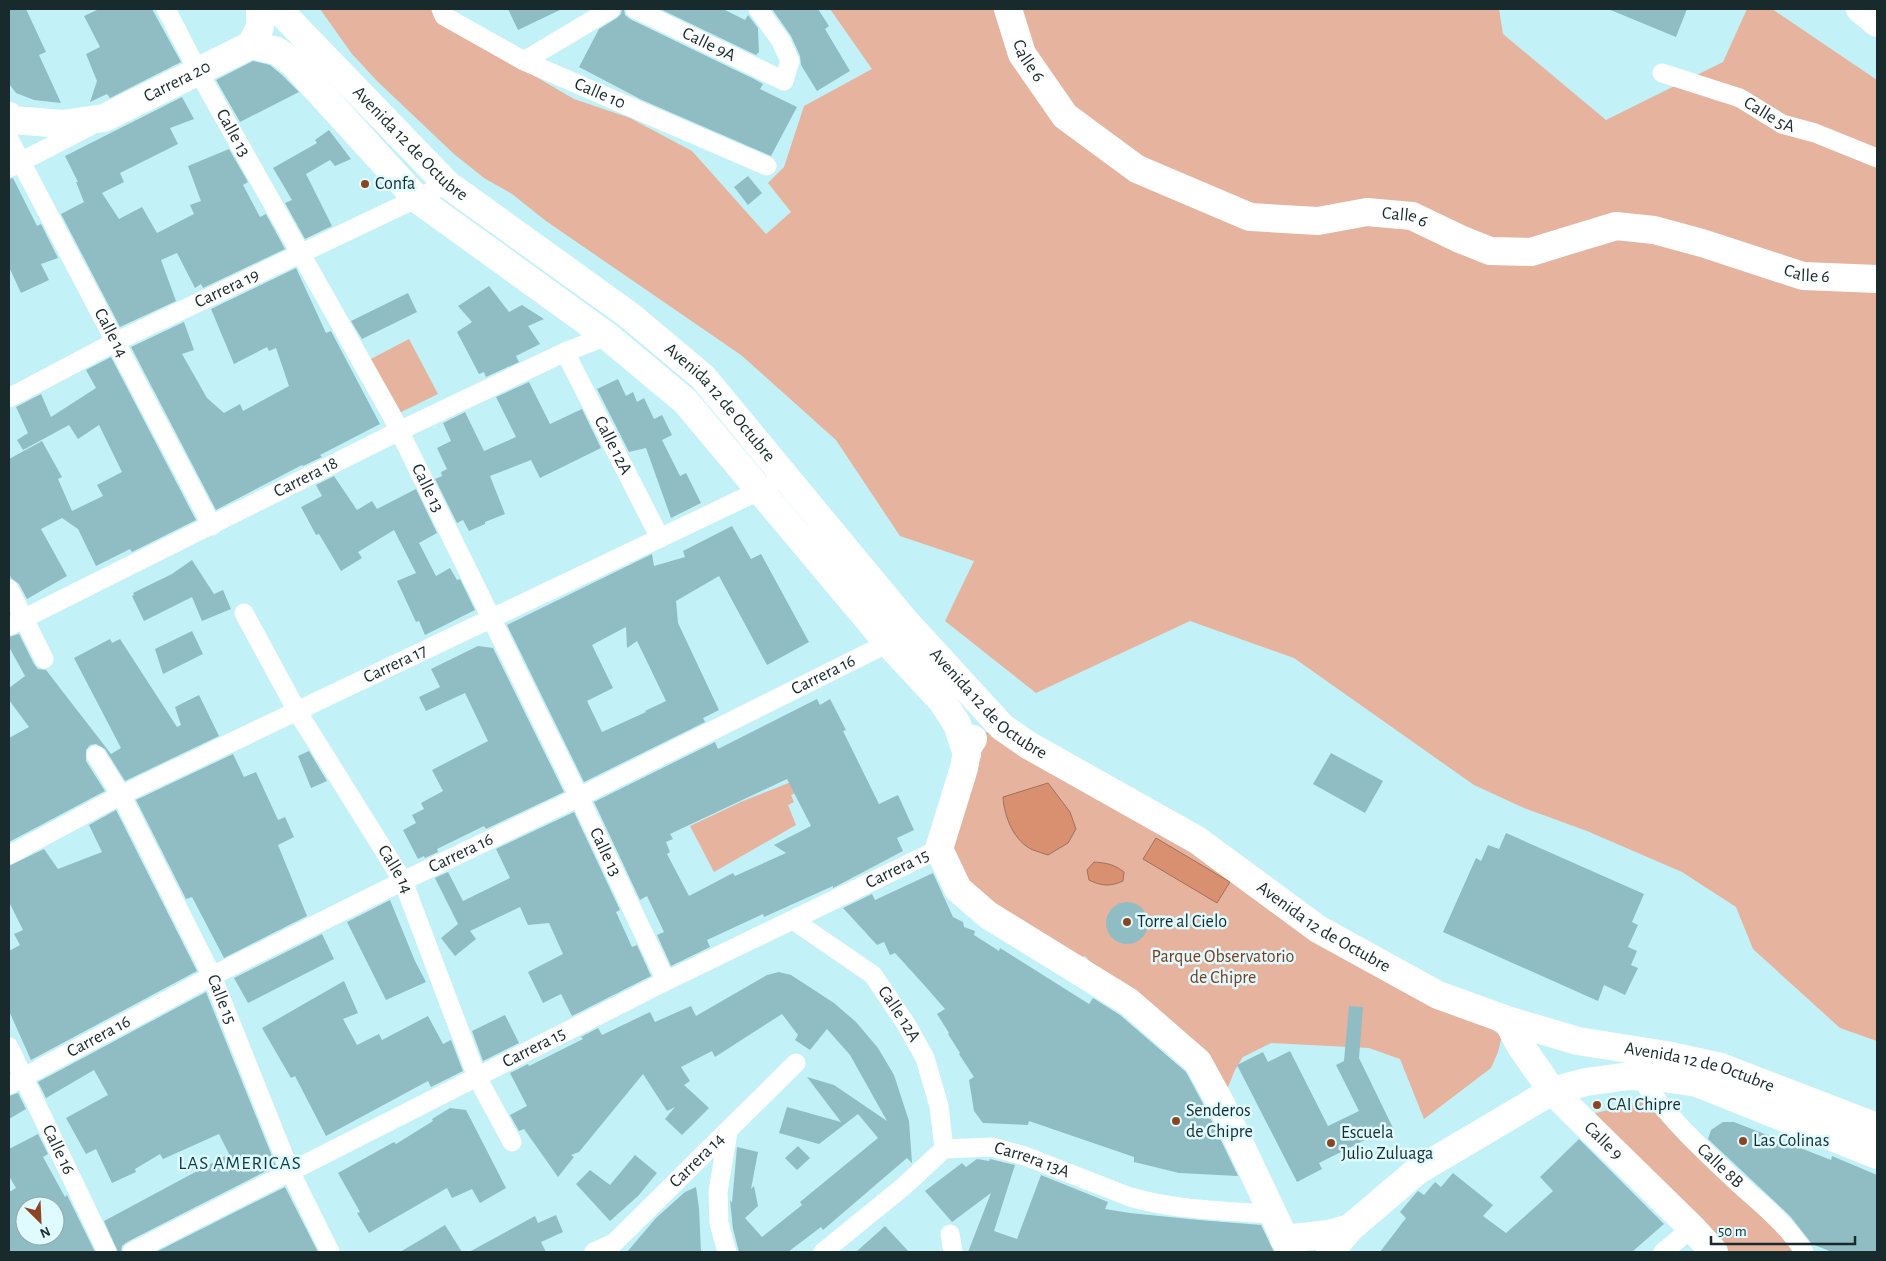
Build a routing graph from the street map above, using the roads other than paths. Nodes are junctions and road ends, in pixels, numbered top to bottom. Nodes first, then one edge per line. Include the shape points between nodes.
1 (166, 9) edge
2 (260, 9) edge
3 (278, 9) edge
4 (441, 9) edge
5 (610, 9) edge
6 (635, 9) edge
7 (758, 9) edge
8 (1008, 9) edge
9 (1860, 9) edge
10 (1877, 23) edge
11 (251, 45) junction
12 (524, 61) junction
13 (198, 71) junction
14 (1662, 74) dead end
15 (104, 118) junction
16 (20, 119) edge
17 (9, 138) edge
18 (1877, 158) edge
19 (15, 165) edge
20 (767, 166) dead end
21 (446, 184) junction
22 (417, 199) junction
23 (301, 254) junction
24 (1877, 278) edge
25 (607, 336) junction
26 (116, 342) junction
27 (565, 352) junction
28 (9, 398) edge
29 (399, 431) junction
30 (786, 478) junction
31 (760, 490) junction
32 (212, 526) junction
33 (660, 538) junction
34 (9, 590) edge
35 (244, 613) dead end
36 (492, 618) junction
37 (16, 622) edge
38 (888, 643) junction
39 (44, 659) dead end
40 (297, 711) junction
41 (1002, 727) junction
42 (967, 754) junction
43 (96, 755) dead end
44 (121, 795) junction
45 (579, 797) junction
46 (939, 849) junction
47 (9, 855) edge
48 (403, 881) junction
49 (793, 920) junction
50 (212, 976) junction
51 (666, 981) junction
52 (1508, 1020) junction
53 (9, 1047) edge
54 (796, 1063) dead end
55 (476, 1077) junction
56 (1640, 1077) junction
57 (17, 1081) edge
58 (1552, 1091) junction
59 (1877, 1127) edge
60 (728, 1132) junction
61 (512, 1142) dead end
62 (944, 1150) junction
63 (1877, 1156) edge
64 (290, 1171) junction
65 (1272, 1214) junction
66 (1350, 1228) junction
67 (1692, 1228) junction
68 (611, 1248) edge
69 (1287, 1248) edge
70 (107, 1252) edge
71 (132, 1252) edge
72 (330, 1252) edge
73 (594, 1252) edge
74 (727, 1252) edge
75 (823, 1252) edge
76 (1330, 1252) edge
77 (1663, 1252) edge
78 (1714, 1252) edge
79 (1804, 1252) edge

1 - 13 street, Calle 13
2 - 11 main road via 260,27
3 - 21 main road, Avenida 12 de Octubre
4 - 12 street, Calle 10 via 444,16
5 - 12 street
6 - 7 street, Calle 9A via 784,81 790,61 781,41
8 - 24 main road, Calle 6 via 1022,54 1065,116 1137,169 1250,217 1318,221 1367,212 1412,216 1490,251 1531,252 1616,226 1654,230 1804,276
9 - 10 main road
11 - 13 main road, Carrera 20
11 - 22 main road, Avenida 12 de Octubre via 277,51 293,63
12 - 20 street, Calle 10
13 - 15 main road, Carrera 20
13 - 23 street, Calle 13
14 - 18 street, Calle 5A via 1740,98 1782,124 1816,133
15 - 16 main road, Carrera 20 via 63,124
15 - 19 street, Carrera 20
17 - 19 street, Calle 14
19 - 26 street, Calle 14
21 - 22 street, Carrera 19
21 - 30 main road, Avenida 12 de Octubre via 629,315 703,377
22 - 23 street, Carrera 19
22 - 25 main road, Avenida 12 de Octubre
23 - 26 street, Carrera 19
23 - 29 street, Calle 13
25 - 27 street, Carrera 18
25 - 31 main road, Avenida 12 de Octubre via 685,401
26 - 28 street, Carrera 19
26 - 32 street, Calle 14
27 - 29 street, Carrera 18
27 - 33 street, Calle 12A
29 - 32 street, Carrera 18
29 - 36 street, Calle 13
30 - 31 street, Carrera 17
30 - 41 main road, Avenida 12 de Octubre via 904,620
31 - 33 street, Carrera 17
31 - 38 main road, Avenida 12 de Octubre
32 - 37 street, Carrera 18
33 - 36 street, Carrera 17
34 - 37 street
35 - 40 street, Calle 14
36 - 40 street, Carrera 17
36 - 45 street, Calle 13
37 - 39 street
38 - 42 main road, Avenida 12 de Octubre via 942,701 957,724
38 - 45 street, Carrera 16
40 - 44 street, Carrera 17
40 - 48 street, Calle 14
41 - 42 main road via 976,736
41 - 52 main road, Avenida 12 de Octubre via 1028,745 1197,840 1318,929 1438,995
42 - 46 main road
43 - 44 street, Calle 15
44 - 47 street, Carrera 17
44 - 50 street, Calle 15
45 - 48 street, Carrera 16
45 - 51 street, Calle 13
46 - 49 street, Carrera 15
46 - 65 main road via 958,889 988,915 1129,1002 1198,1062
48 - 50 street, Carrera 16
48 - 55 street, Calle 14
49 - 51 street, Carrera 15
49 - 62 street, Calle 12A via 873,975 906,1024 925,1058 939,1106
50 - 57 street, Carrera 16
50 - 64 street, Calle 15
51 - 55 street, Carrera 15
52 - 58 main road, Calle 9 via 1520,1045
52 - 59 main road, Avenida 12 de Octubre via 1578,1041 1721,1067
53 - 57 street, Calle 16
54 - 60 street, Carrera 14
55 - 61 street, Calle 14
55 - 64 street, Carrera 15
56 - 58 main road, Avenida 12 de Octubre via 1586,1082
56 - 63 main road, Avenida 12 de Octubre via 1697,1083
56 - 79 street, Calle 8B via 1656,1101 1698,1146 1764,1207
57 - 70 street, Calle 16
58 - 66 main road, Avenida 12 de Octubre via 1417,1171
58 - 67 main road, Calle 9
60 - 68 street, Carrera 14
60 - 74 street via 718,1192 719,1223
62 - 65 street, Carrera 13A via 992,1147 1025,1156 1147,1202
62 - 75 street
64 - 71 street, Carrera 15
64 - 72 street, Calle 15
65 - 69 main road
66 - 69 main road
66 - 76 main road, Avenida 12 de Octubre
67 - 77 street
67 - 78 main road, Calle 9
68 - 73 street, Carrera 14

